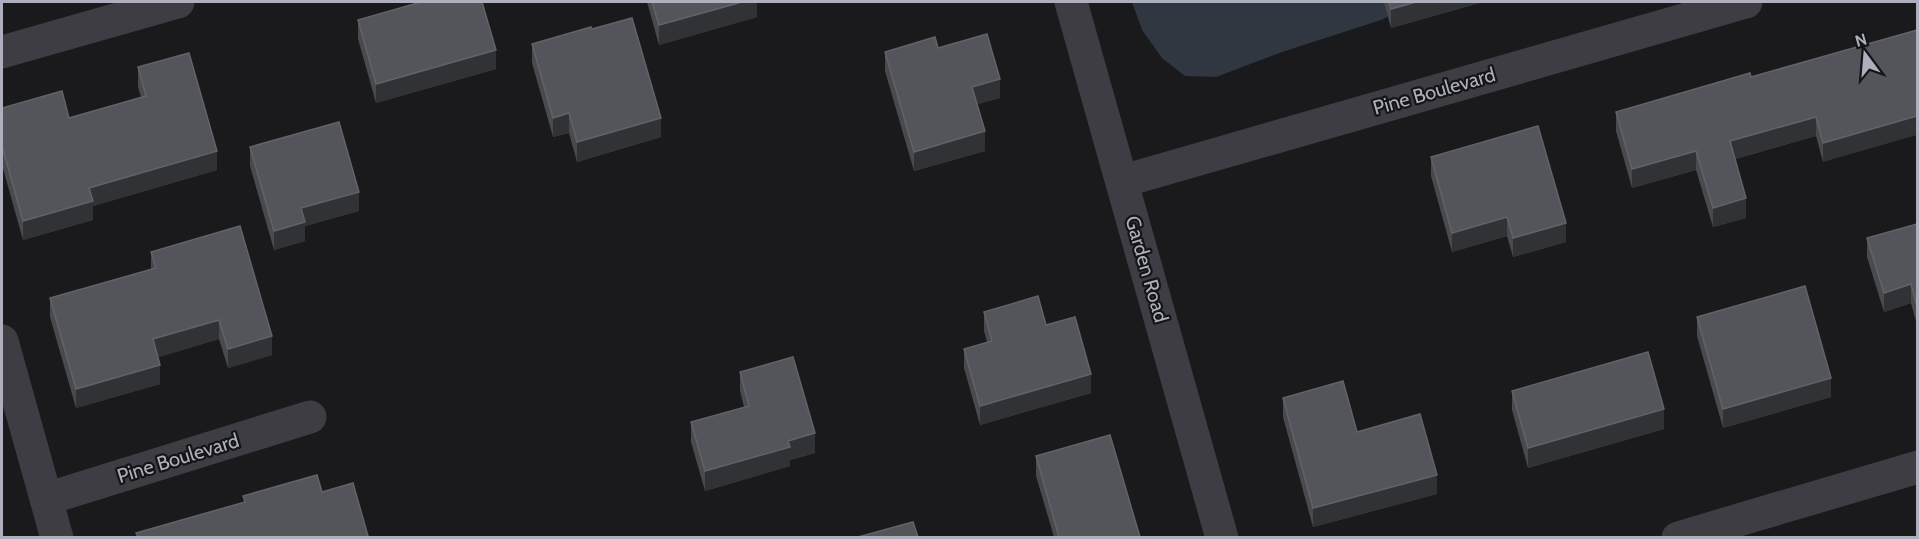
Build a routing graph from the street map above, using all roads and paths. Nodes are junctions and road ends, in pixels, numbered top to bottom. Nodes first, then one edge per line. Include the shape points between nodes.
1 (178, 2) edge
2 (1071, 2) edge
3 (1746, 2) edge
4 (2, 52) edge
5 (1123, 181) junction
6 (2, 341) edge
7 (310, 417) dead end
8 (1917, 467) edge
9 (46, 499) junction
10 (57, 537) edge
11 (1222, 537) edge
12 (1678, 537) edge

1 - 4 street
2 - 5 street, Garden Road
3 - 5 street, Pine Boulevard
5 - 11 street, Garden Road
6 - 9 street
7 - 9 street, Pine Boulevard
8 - 12 street
9 - 10 street

